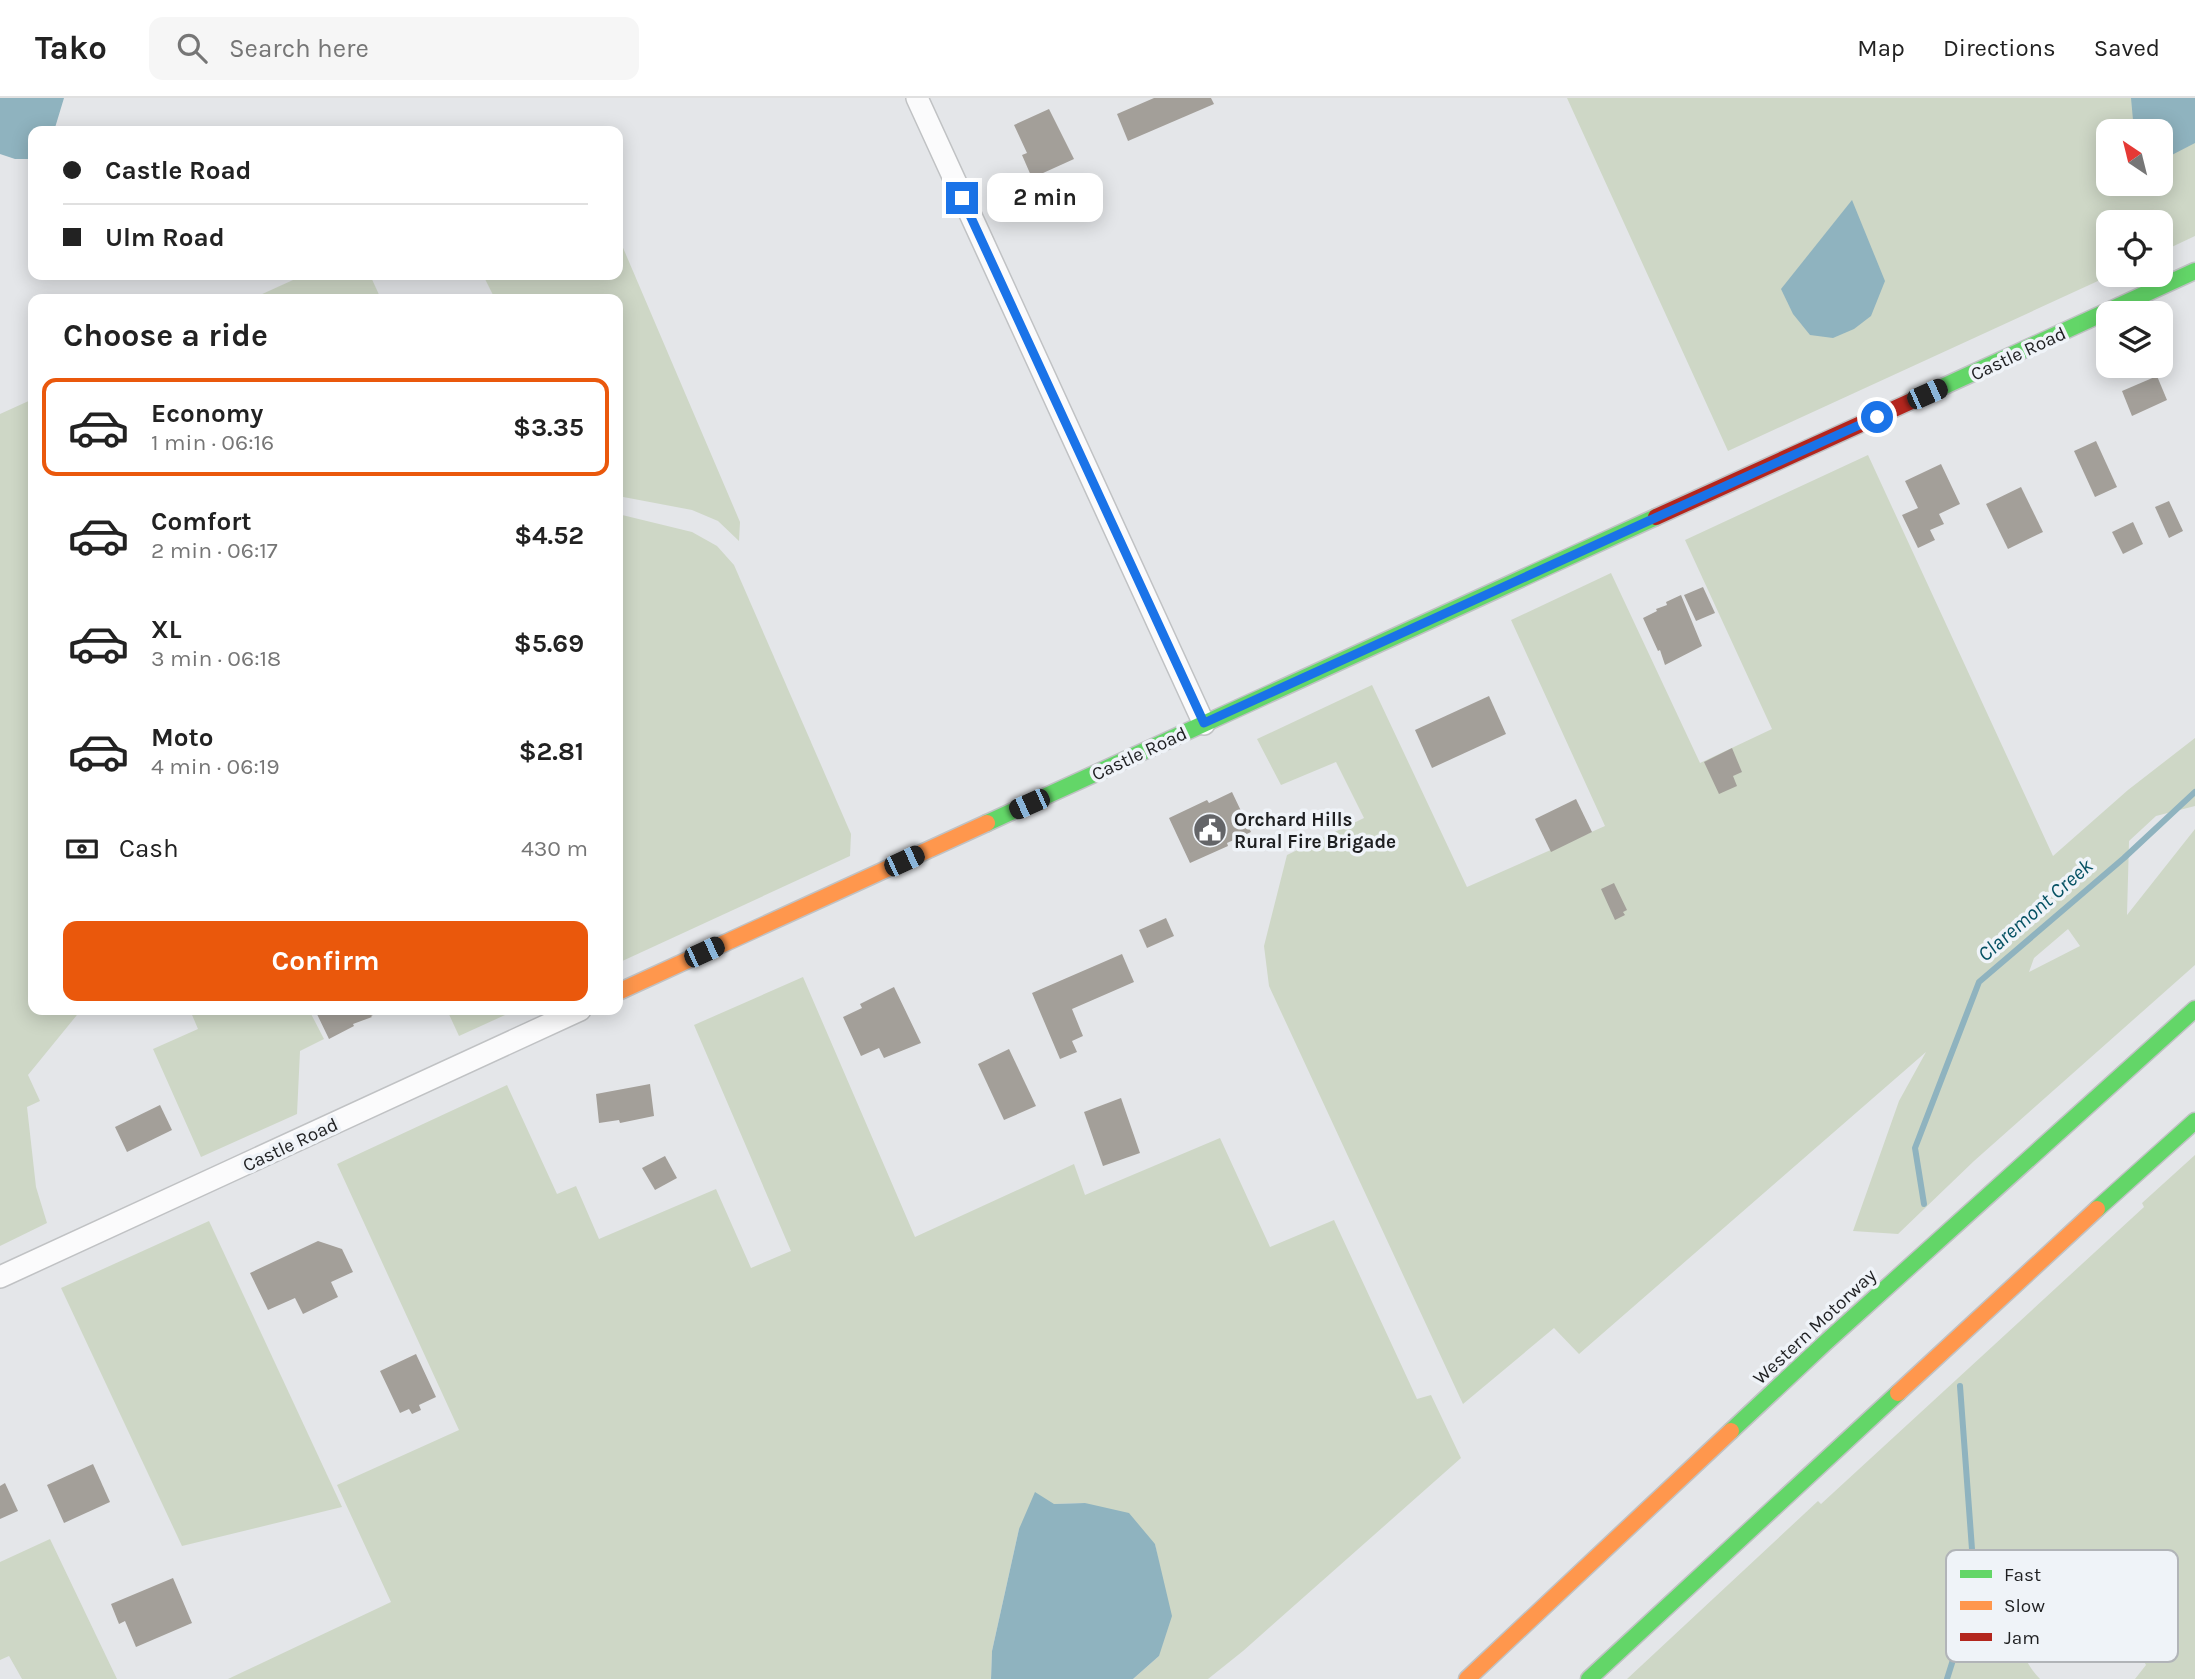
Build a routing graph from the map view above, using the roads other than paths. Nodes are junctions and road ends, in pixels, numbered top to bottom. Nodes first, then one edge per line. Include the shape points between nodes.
1 (917, 98) edge
2 (2195, 271) edge
3 (1204, 723) junction
4 (623, 990) edge
5 (2195, 1009) edge
6 (569, 1015) edge
7 (2195, 1121) edge
8 (0, 1277) edge
9 (1467, 1679) edge
10 (1589, 1679) edge

1 - 3 street
2 - 3 main road, Castle Road
3 - 4 main road, Castle Road
5 - 9 main road, Western Motorway via 1825,1343
6 - 8 street, Castle Road
7 - 10 main road

